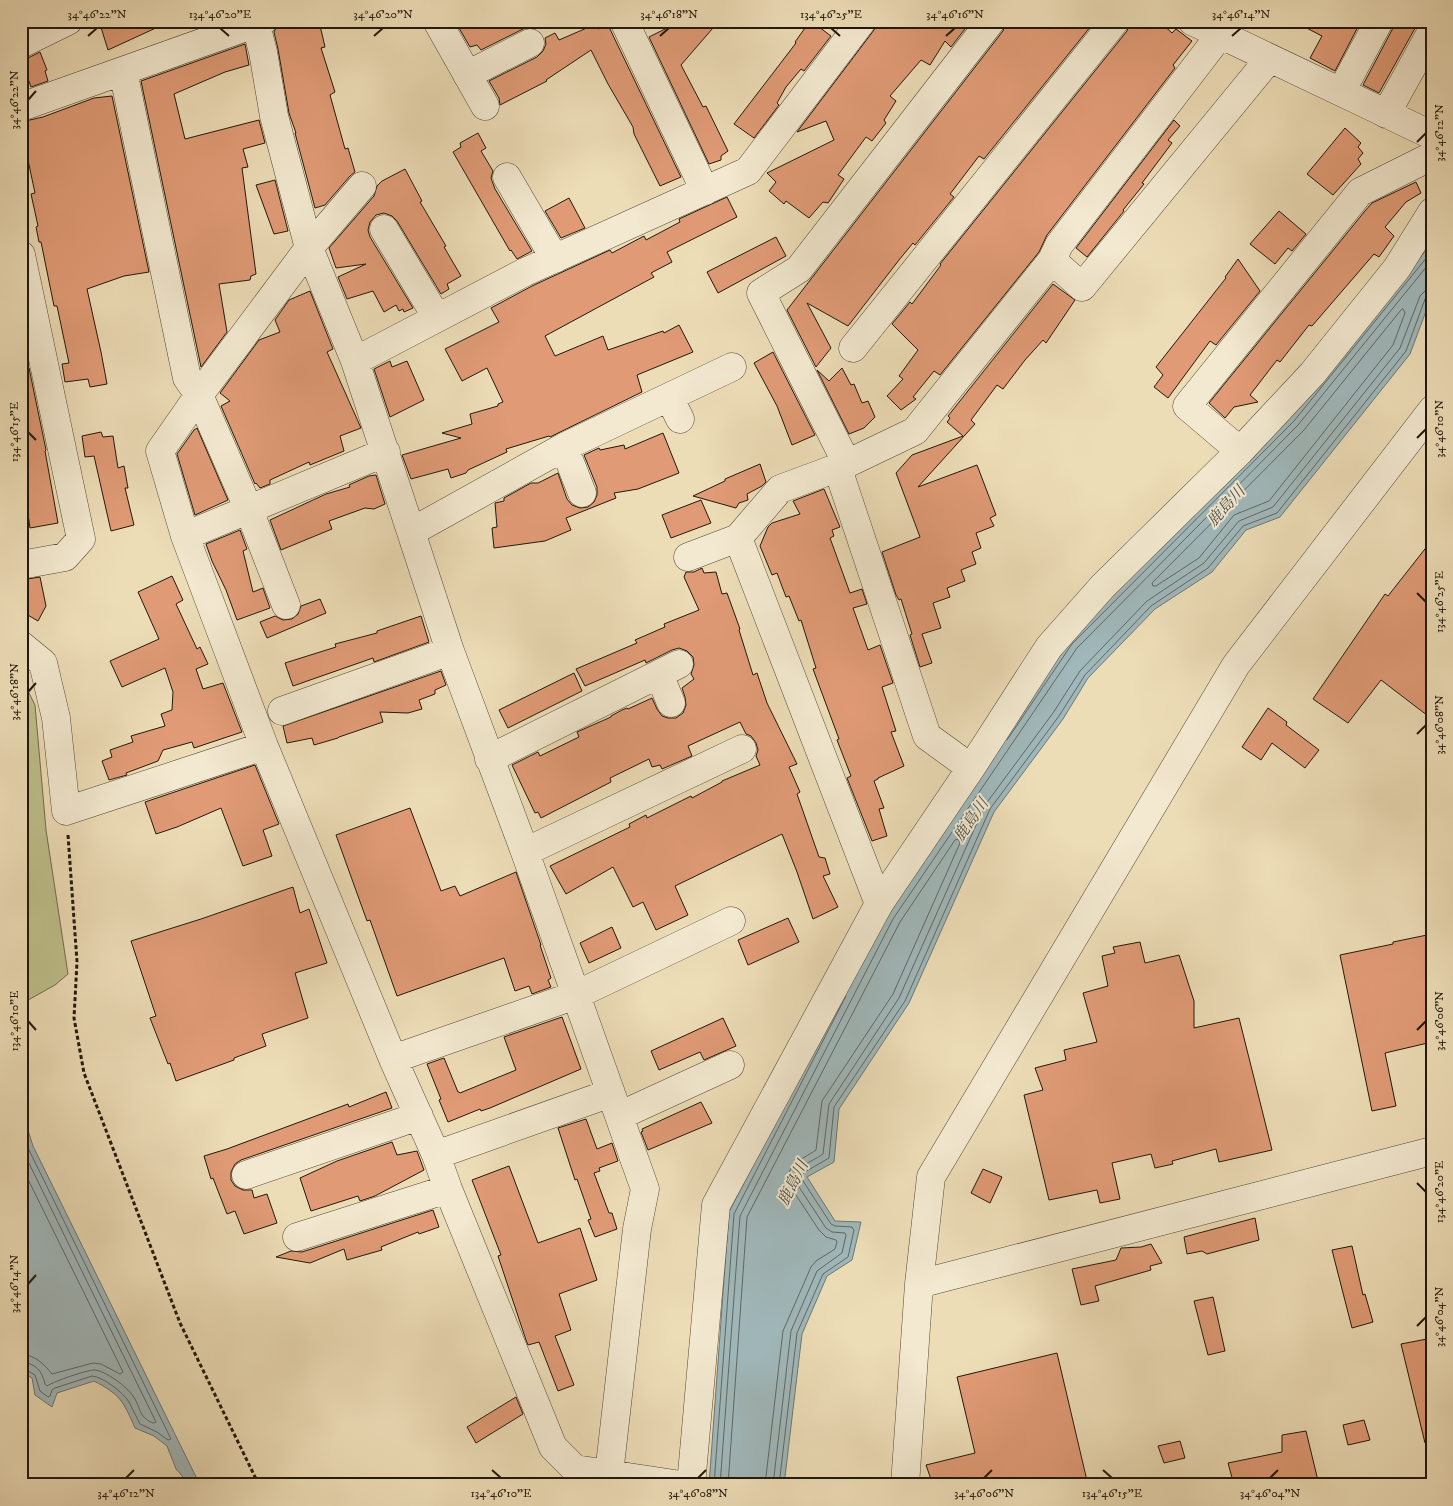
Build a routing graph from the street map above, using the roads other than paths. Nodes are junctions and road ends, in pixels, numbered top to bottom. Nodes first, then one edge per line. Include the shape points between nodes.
1 (68, 21) edge
2 (437, 21) edge
3 (862, 21) edge
4 (991, 21) edge
5 (1115, 21) edge
6 (1192, 21) edge
7 (1379, 21) edge
8 (258, 22) edge
9 (625, 23) dead end
10 (1220, 35) junction
11 (1428, 38) dead end
12 (530, 43) dead end
13 (21, 44) edge
14 (1270, 58) junction
15 (123, 71) junction
16 (468, 75) junction
17 (1341, 92) junction
18 (485, 106) dead end
19 (21, 107) edge
20 (1386, 114) junction
21 (1432, 133) edge
22 (1432, 156) edge
23 (507, 177) dead end
24 (362, 186) dead end
25 (705, 191) junction
26 (1432, 212) edge
27 (384, 229) dead end
28 (309, 248) junction
29 (21, 256) edge
30 (555, 259) junction
31 (1052, 260) junction
32 (438, 318) junction
33 (853, 348) dead end
34 (355, 360) junction
35 (732, 367) dead end
36 (199, 395) junction
37 (1432, 410) edge
38 (564, 447) junction
39 (1240, 451) junction
40 (386, 452) junction
41 (842, 466) junction
42 (582, 493) dead end
43 (249, 510) junction
44 (411, 532) junction
45 (185, 536) junction
46 (738, 538) junction
47 (688, 556) dead end
48 (21, 565) edge
49 (286, 605) dead end
50 (21, 645) edge
51 (450, 651) junction
52 (671, 703) dead end
53 (282, 711) dead end
54 (264, 746) junction
55 (742, 749) dead end
56 (489, 759) junction
57 (971, 768) junction
58 (525, 852) junction
59 (879, 904) junction
60 (731, 921) dead end
61 (576, 994) junction
62 (392, 1059) junction
63 (730, 1065) dead end
64 (615, 1105) junction
65 (419, 1116) junction
66 (1432, 1152) edge
67 (436, 1156) junction
68 (246, 1175) dead end
69 (448, 1189) junction
70 (297, 1236) dead end
71 (919, 1284) junction
72 (609, 1474) junction
73 (681, 1485) edge
74 (691, 1485) edge
75 (905, 1485) edge

1 - 13 street
2 - 16 street
3 - 25 street via 748,171
4 - 41 street via 928,86 800,269 760,294 843,456
5 - 33 street
6 - 10 street
7 - 17 street
8 - 15 street
8 - 28 street via 274,116
9 - 25 street
10 - 14 street
10 - 31 street via 1059,245
11 - 20 street
12 - 16 street
14 - 17 street
14 - 31 street via 1082,287
15 - 19 street
15 - 36 street via 187,378
16 - 18 street
17 - 20 street
20 - 21 street
22 - 39 street via 1360,192 1187,406
23 - 30 street
24 - 28 street
25 - 30 street
26 - 39 street via 1397,268 1312,374
27 - 32 street
28 - 34 street
28 - 36 street
29 - 48 street via 81,539 64,557
30 - 32 street
31 - 41 street via 915,431
32 - 34 street
34 - 40 street
35 - 38 street via 674,408
36 - 43 street
36 - 45 street via 160,451
37 - 71 street via 1236,665 931,1177
38 - 42 street
38 - 44 street
39 - 57 street via 1103,586 1049,647
40 - 43 street
40 - 44 street
41 - 46 street via 780,489
41 - 57 street via 840,478 928,736
43 - 45 street
43 - 49 street
44 - 51 street
45 - 54 street
46 - 47 street
46 - 59 street
50 - 54 street via 43,663 56,718 66,811
51 - 53 street
51 - 56 street
52 - 56 street via 669,669 595,693
54 - 62 street
55 - 58 street
56 - 58 street
57 - 59 street
58 - 61 street
59 - 74 street via 716,1205
60 - 61 street
61 - 62 street
61 - 64 street
62 - 65 street
63 - 64 street
64 - 67 street
64 - 72 street via 645,1188 637,1229
65 - 67 street
65 - 68 street via 276,1175
66 - 71 street
67 - 69 street
69 - 70 street
69 - 72 street via 553,1447 575,1469
71 - 75 street
72 - 73 street

